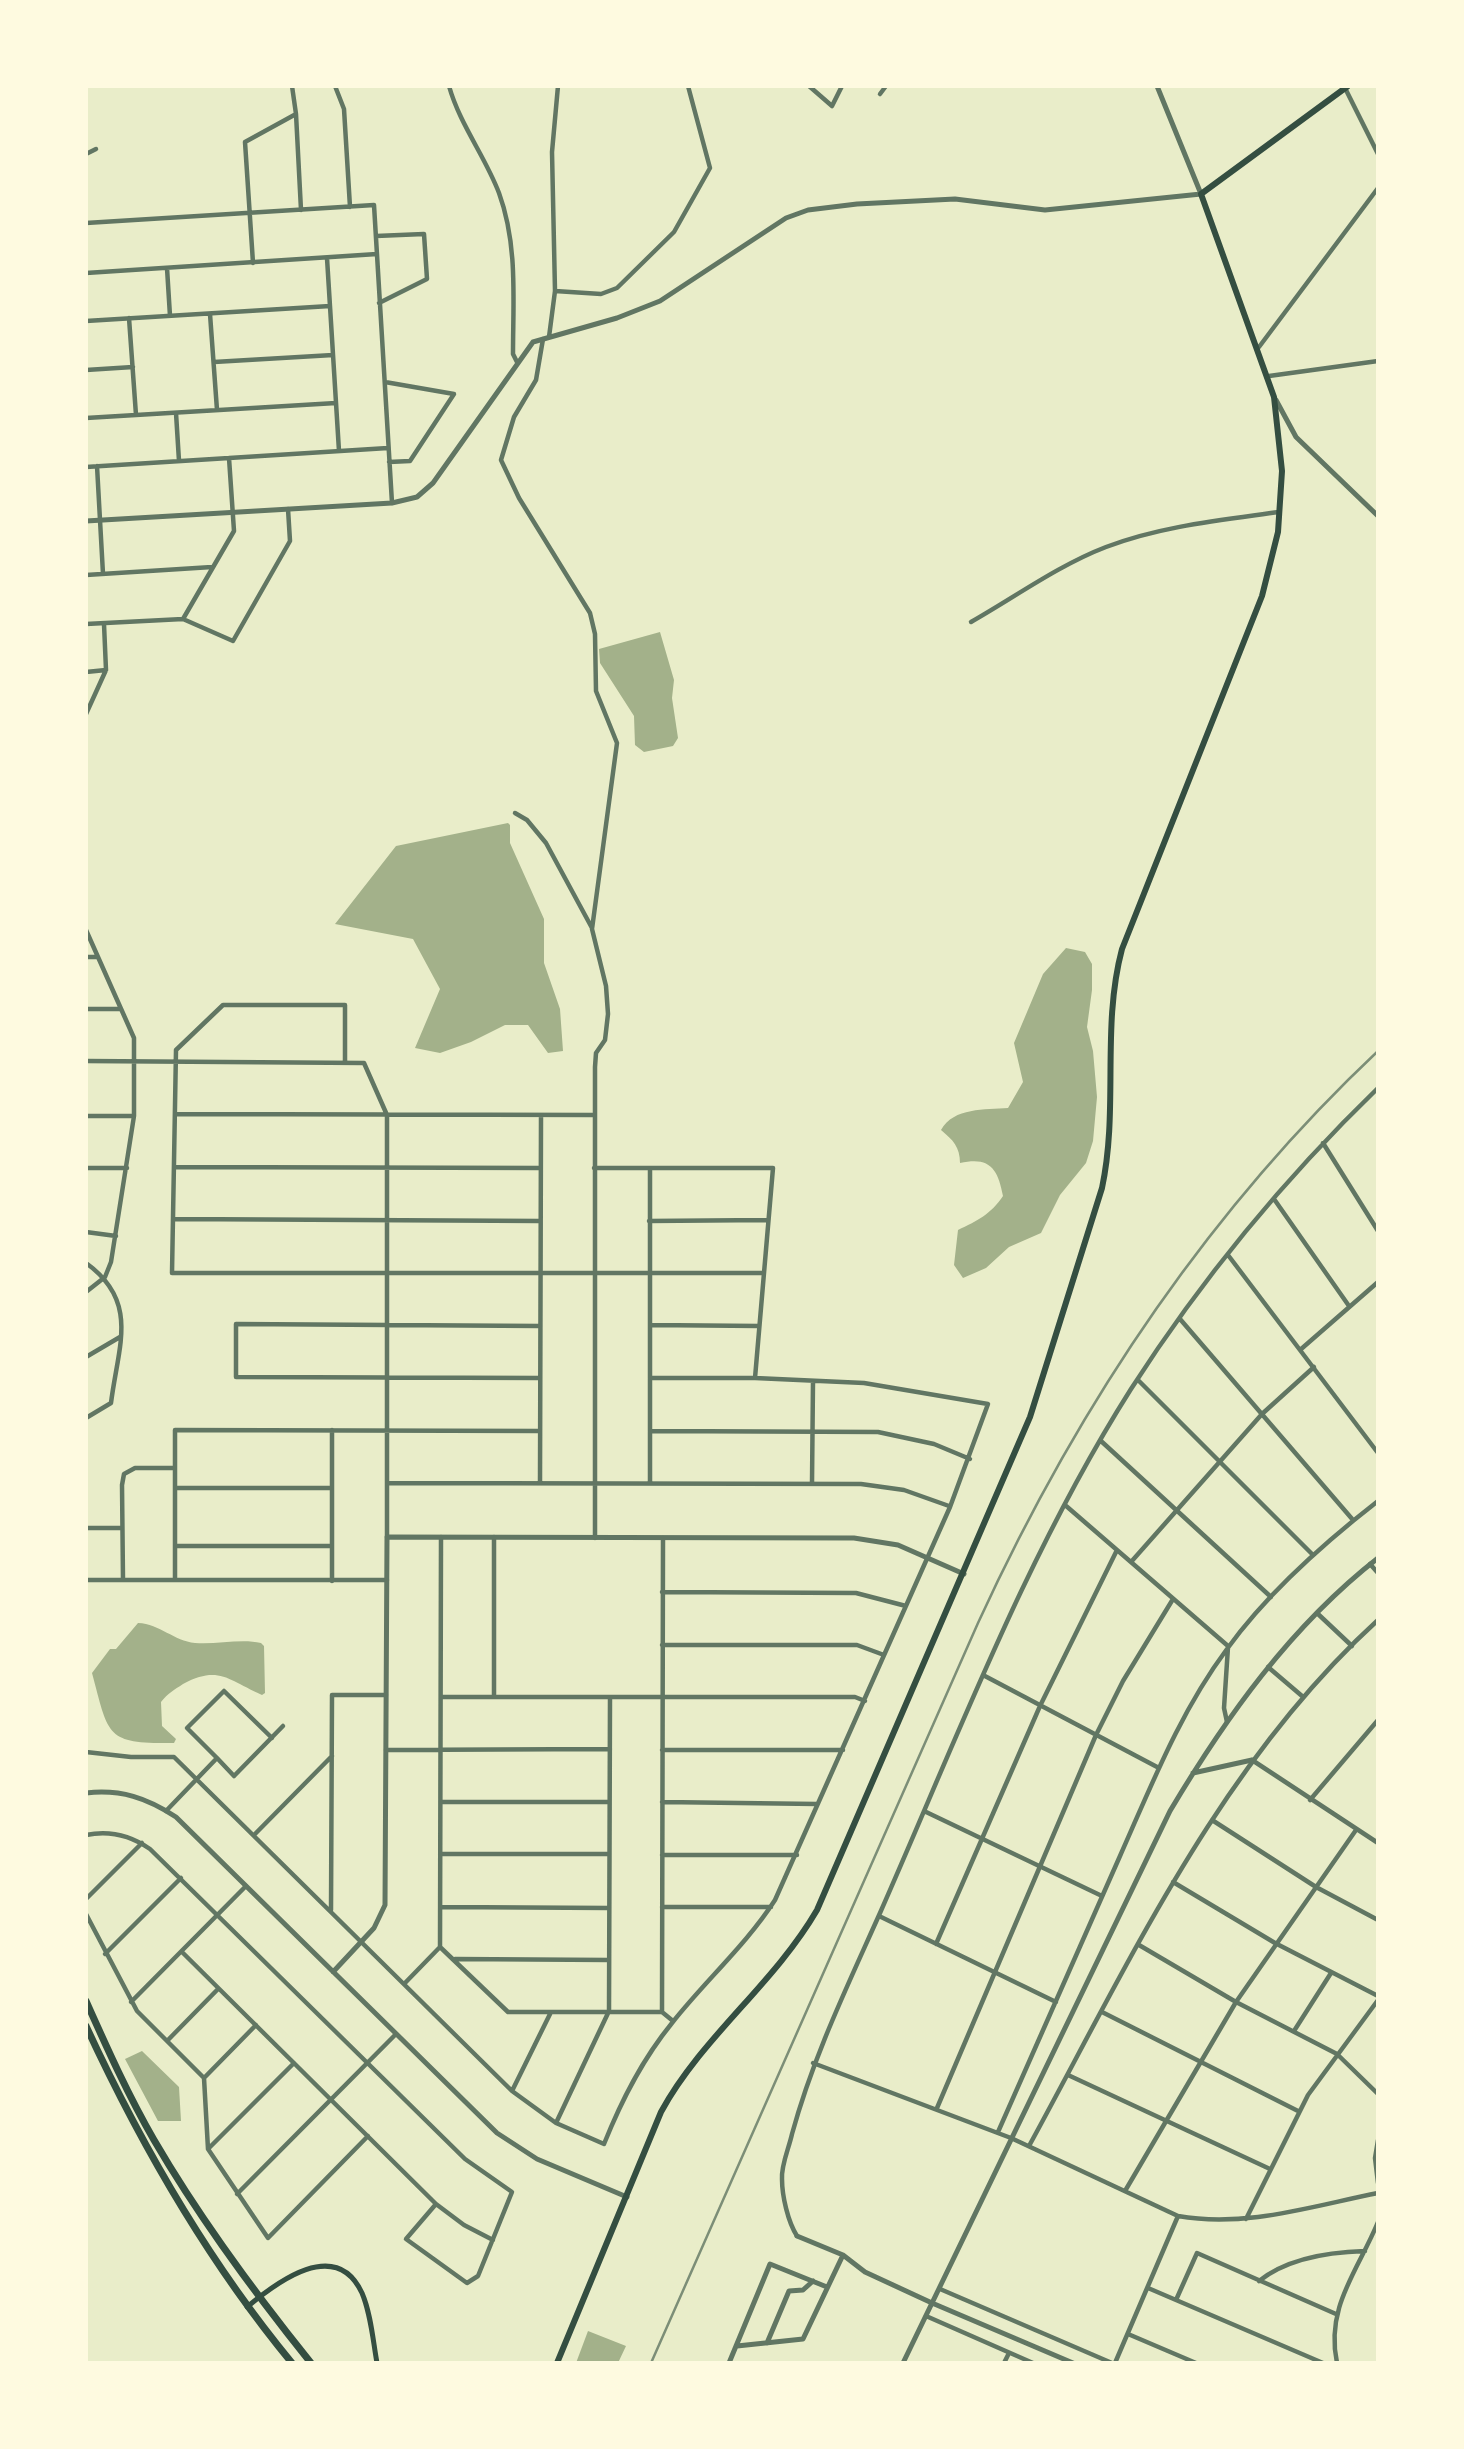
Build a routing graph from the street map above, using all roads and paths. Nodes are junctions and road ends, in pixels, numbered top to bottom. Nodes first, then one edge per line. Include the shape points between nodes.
1 (292, 86) edge
2 (335, 86) edge
3 (449, 86) edge
4 (558, 86) edge
5 (688, 86) edge
6 (809, 86) edge
7 (842, 86) edge
8 (886, 86) edge
9 (1157, 86) edge
10 (1345, 87) edge
11 (880, 94) dead end
12 (296, 114) junction
13 (96, 149) dead end
14 (1378, 153) edge
15 (86, 154) edge
16 (1378, 188) edge
17 (1201, 194) junction
18 (350, 206) junction
19 (301, 210) junction
20 (250, 212) junction
21 (86, 223) edge
22 (376, 236) junction
23 (377, 254) junction
24 (327, 258) junction
25 (253, 262) junction
26 (167, 268) junction
27 (86, 273) edge
28 (555, 291) junction
29 (379, 303) junction
30 (330, 306) junction
31 (211, 314) junction
32 (170, 316) junction
33 (129, 318) junction
34 (86, 321) edge
35 (546, 338) junction
36 (1258, 347) junction
37 (333, 355) junction
38 (1378, 361) edge
39 (214, 362) junction
40 (517, 362) junction
41 (133, 367) junction
42 (86, 370) edge
43 (1269, 376) junction
44 (385, 382) junction
45 (1274, 397) junction
46 (336, 403) junction
47 (217, 410) junction
48 (176, 413) junction
49 (136, 415) junction
50 (86, 418) edge
51 (388, 448) junction
52 (339, 451) junction
53 (229, 458) junction
54 (179, 461) junction
55 (390, 462) junction
56 (97, 466) junction
57 (86, 467) edge
58 (392, 503) junction
59 (288, 509) junction
60 (233, 512) junction
61 (1280, 512) junction
62 (1378, 516) edge
63 (100, 520) junction
64 (86, 521) edge
65 (213, 567) junction
66 (103, 574) junction
67 (86, 575) edge
68 (183, 619) junction
69 (971, 622) dead end
70 (86, 624) edge
71 (104, 624) junction
72 (106, 670) junction
73 (86, 672) edge
74 (86, 714) edge
75 (515, 813) dead end
76 (592, 929) junction
77 (86, 930) edge
78 (86, 957) edge
79 (97, 957) junction
80 (86, 1009) edge
81 (121, 1009) junction
82 (86, 1061) edge
83 (135, 1061) junction
84 (345, 1062) junction
85 (176, 1063) junction
86 (1377, 1090) edge
87 (1378, 1098) edge
88 (176, 1114) junction
89 (387, 1115) junction
90 (541, 1115) junction
91 (595, 1115) junction
92 (86, 1116) edge
93 (134, 1116) junction
94 (1323, 1143) junction
95 (174, 1167) junction
96 (86, 1168) edge
97 (127, 1168) junction
98 (387, 1168) junction
99 (541, 1168) junction
100 (594, 1168) junction
101 (650, 1168) junction
102 (1274, 1199) junction
103 (173, 1219) junction
104 (387, 1220) junction
105 (768, 1220) junction
106 (540, 1221) junction
107 (649, 1221) junction
108 (1378, 1231) edge
109 (86, 1232) edge
110 (116, 1236) junction
111 (1228, 1255) junction
112 (86, 1263) edge
113 (387, 1273) junction
114 (540, 1273) junction
115 (595, 1273) junction
116 (649, 1273) junction
117 (764, 1273) junction
118 (105, 1277) junction
119 (1378, 1282) edge
120 (86, 1292) edge
121 (1349, 1307) junction
122 (1180, 1320) junction
123 (387, 1325) junction
124 (650, 1325) junction
125 (540, 1326) junction
126 (759, 1326) junction
127 (120, 1337) junction
128 (1300, 1350) junction
129 (86, 1357) edge
130 (1314, 1367) junction
131 (387, 1377) junction
132 (540, 1378) junction
133 (650, 1378) junction
134 (755, 1378) junction
135 (1138, 1380) junction
136 (813, 1381) junction
137 (1262, 1414) junction
138 (86, 1418) edge
139 (332, 1430) junction
140 (386, 1430) junction
141 (540, 1431) junction
142 (650, 1431) junction
143 (812, 1431) junction
144 (1101, 1441) junction
145 (1378, 1453) edge
146 (970, 1459) junction
147 (1220, 1462) junction
148 (174, 1468) junction
149 (540, 1482) junction
150 (387, 1483) junction
151 (595, 1483) junction
152 (650, 1483) junction
153 (812, 1483) junction
154 (174, 1488) junction
155 (332, 1488) junction
156 (1378, 1501) edge
157 (1065, 1505) junction
158 (950, 1507) junction
159 (1177, 1510) junction
160 (1353, 1520) junction
161 (86, 1528) edge
162 (122, 1528) junction
163 (387, 1537) junction
164 (441, 1537) junction
165 (494, 1537) junction
166 (595, 1538) junction
167 (663, 1538) junction
168 (175, 1546) junction
169 (332, 1546) junction
170 (1117, 1550) junction
171 (1313, 1555) junction
172 (928, 1557) junction
173 (1378, 1558) edge
174 (1131, 1562) junction
175 (1370, 1564) junction
176 (1378, 1573) edge
177 (964, 1574) junction
178 (86, 1580) edge
179 (122, 1580) junction
180 (175, 1580) junction
181 (332, 1580) junction
182 (387, 1580) junction
183 (662, 1592) junction
184 (1272, 1597) junction
185 (1174, 1599) junction
186 (906, 1606) junction
187 (1318, 1614) junction
188 (1378, 1620) edge
189 (662, 1644) junction
190 (1352, 1646) junction
191 (1228, 1647) junction
192 (884, 1655) junction
193 (1268, 1667) junction
194 (983, 1675) junction
195 (386, 1695) junction
196 (1303, 1696) junction
197 (441, 1697) junction
198 (494, 1697) junction
199 (610, 1698) junction
200 (662, 1698) junction
201 (865, 1700) junction
202 (1040, 1706) junction
203 (1378, 1720) edge
204 (1227, 1722) junction
205 (284, 1726) dead end
206 (1096, 1735) junction
207 (272, 1738) junction
208 (610, 1749) junction
209 (386, 1750) junction
210 (441, 1750) junction
211 (662, 1750) junction
212 (843, 1750) junction
213 (86, 1752) edge
214 (332, 1756) junction
215 (217, 1758) junction
216 (1252, 1760) junction
217 (1159, 1769) junction
218 (1193, 1773) junction
219 (196, 1779) junction
220 (86, 1793) edge
221 (1310, 1800) junction
222 (441, 1802) junction
223 (610, 1802) junction
224 (662, 1802) junction
225 (817, 1804) junction
226 (166, 1811) junction
227 (924, 1811) junction
228 (1212, 1820) junction
229 (1356, 1830) junction
230 (86, 1835) edge
231 (254, 1835) junction
232 (982, 1840) junction
233 (142, 1843) junction
234 (1378, 1843) edge
235 (441, 1854) junction
236 (609, 1854) junction
237 (662, 1855) junction
238 (796, 1855) junction
239 (1040, 1867) junction
240 (181, 1878) junction
241 (1174, 1882) junction
242 (246, 1885) junction
243 (1316, 1887) junction
244 (1102, 1896) junction
245 (86, 1899) edge
246 (441, 1907) junction
247 (662, 1907) junction
248 (771, 1907) junction
249 (609, 1908) junction
250 (331, 1911) junction
251 (86, 1914) edge
252 (218, 1915) junction
253 (879, 1916) junction
254 (1378, 1920) edge
255 (361, 1943) junction
256 (936, 1944) junction
257 (1275, 1944) junction
258 (1139, 1945) junction
259 (440, 1947) junction
260 (182, 1952) junction
261 (105, 1954) junction
262 (454, 1959) junction
263 (609, 1960) junction
264 (333, 1972) junction
265 (994, 1972) junction
266 (1331, 1973) junction
267 (404, 1984) junction
268 (218, 1989) junction
269 (1378, 1998) edge
270 (86, 2001) edge
271 (1236, 2001) junction
272 (131, 2002) junction
273 (1056, 2002) junction
274 (609, 2011) junction
275 (551, 2012) junction
276 (662, 2012) junction
277 (1102, 2012) junction
278 (673, 2021) junction
279 (256, 2025) junction
280 (86, 2026) edge
281 (1294, 2032) junction
282 (396, 2034) junction
283 (167, 2041) junction
284 (1337, 2054) junction
285 (294, 2063) junction
286 (367, 2063) junction
287 (813, 2063) junction
288 (1200, 2063) junction
289 (1068, 2075) junction
290 (204, 2078) junction
291 (512, 2091) junction
292 (1378, 2094) edge
293 (330, 2100) junction
294 (937, 2108) junction
295 (1298, 2111) junction
296 (1167, 2122) junction
297 (556, 2123) junction
298 (998, 2132) junction
299 (368, 2136) junction
300 (1012, 2138) junction
301 (1378, 2140) edge
302 (1029, 2146) junction
303 (208, 2149) junction
304 (1270, 2169) junction
305 (1378, 2183) edge
306 (1125, 2191) junction
307 (1378, 2193) edge
308 (237, 2194) junction
309 (627, 2197) junction
310 (436, 2204) junction
311 (1178, 2216) junction
312 (1246, 2220) junction
313 (1378, 2222) edge
314 (797, 2236) joint
315 (493, 2240) junction
316 (1366, 2251) junction
317 (843, 2255) junction
318 (813, 2281) junction
319 (1259, 2281) junction
320 (827, 2287) junction
321 (940, 2288) junction
322 (1148, 2288) junction
323 (258, 2298) junction
324 (1176, 2300) junction
325 (932, 2303) junction
326 (247, 2307) junction
327 (1336, 2314) junction
328 (926, 2316) junction
329 (1128, 2334) junction
330 (767, 2343) junction
331 (737, 2346) junction
332 (1009, 2353) junction
333 (292, 2363) edge
334 (310, 2363) edge
335 (377, 2363) edge
336 (558, 2363) edge
337 (729, 2363) edge
338 (903, 2363) edge
339 (1004, 2363) edge
340 (1033, 2363) edge
341 (1073, 2363) edge
342 (1114, 2363) edge
343 (1196, 2363) edge
344 (1323, 2363) edge
345 (1337, 2363) edge

1 - 12 street
2 - 18 street via 344,109
3 - 40 street via 507,216 514,260 513,354
4 - 28 street via 552,152
5 - 28 street via 710,168 674,232 617,288 601,294
6 - 7 street via 832,106
8 - 11 street
9 - 17 street
10 - 14 street
10 - 17 main road
12 - 19 street
12 - 20 street via 245,142
13 - 15 street
16 - 36 street
17 - 35 street via 1045,210 955,199 808,210 778,222 660,301
17 - 36 main road
18 - 19 street
18 - 22 street via 374,205
19 - 20 street
20 - 21 street
20 - 25 street
22 - 23 street
22 - 29 street via 424,234 427,279
23 - 24 street
23 - 29 street
24 - 25 street
24 - 30 street
25 - 26 street
26 - 27 street
26 - 32 street
28 - 35 street
29 - 44 street
30 - 31 street
30 - 37 street
31 - 32 street
31 - 39 street
32 - 33 street
33 - 34 street
33 - 41 street
35 - 40 street via 533,342
35 - 76 street via 536,380 514,418 501,460 519,498 590,613 596,691 617,743
36 - 43 main road
37 - 39 street
37 - 46 street
38 - 43 street
39 - 47 street
40 - 58 street via 428,489 410,500
41 - 42 street
41 - 49 street
43 - 45 main road
44 - 51 street
44 - 55 street via 454,394 410,461
45 - 61 main road via 1281,456
45 - 62 street via 1296,437
46 - 47 street
46 - 52 street
47 - 48 street
48 - 49 street
48 - 54 street
49 - 50 street
51 - 52 street
51 - 55 street
52 - 53 street
53 - 54 street
53 - 60 street
54 - 56 street
55 - 58 street
56 - 57 street
56 - 63 street
58 - 59 street
59 - 60 street
59 - 68 street via 290,541 233,641
60 - 63 street
60 - 65 street via 234,531
61 - 69 street via 1149,534 1107,547 1083,556
61 - 177 main road via 1262,596 1122,948 1110,1010 1111,1131 1102,1188 1030,1417
63 - 64 street
63 - 66 street
65 - 66 street
65 - 68 street
66 - 67 street
68 - 71 street
70 - 71 street
71 - 72 street
72 - 73 street
72 - 74 street
75 - 76 street via 546,843
76 - 91 street via 608,1014 605,1040 595,1059
77 - 79 street
78 - 79 street
79 - 81 street
80 - 81 street
81 - 83 street via 134,1038
82 - 83 street
83 - 85 street
83 - 93 street
84 - 85 street
84 - 85 street via 345,1005 223,1005 176,1050
84 - 89 street via 363,1063
85 - 88 street
86 - 87 street
86 - 94 street
88 - 89 street
88 - 95 street
89 - 90 street
89 - 98 street
90 - 91 street
90 - 99 street
91 - 100 street
92 - 93 street
93 - 97 street
94 - 102 street
94 - 108 street
95 - 98 street
95 - 103 street
96 - 97 street
97 - 110 street
98 - 99 street
98 - 104 street
99 - 106 street
100 - 101 street
100 - 115 street
101 - 105 street via 773,1168
101 - 107 street
102 - 111 street
102 - 121 street
103 - 104 street
103 - 113 street via 172,1273
104 - 106 street
104 - 113 street
105 - 107 street
105 - 117 street
106 - 114 street
107 - 116 street
109 - 110 street
110 - 118 street
111 - 122 street
111 - 128 street
112 - 118 street
113 - 114 street
113 - 123 street
114 - 115 street
114 - 125 street
115 - 116 street
115 - 151 street
116 - 117 street
116 - 124 street
117 - 126 street
118 - 120 street
118 - 127 street via 121,1309
119 - 121 street
121 - 128 street
122 - 135 street
122 - 137 street
123 - 125 street
123 - 131 street
123 - 131 street via 236,1324 236,1377
124 - 126 street
124 - 133 street
125 - 132 street
126 - 134 street
127 - 129 street
127 - 138 street via 111,1403
128 - 130 street
130 - 137 street
130 - 145 street
131 - 132 street
131 - 140 street
132 - 141 street
133 - 134 street
133 - 142 street
134 - 136 street
135 - 144 street
135 - 147 street
136 - 143 street
136 - 146 street via 864,1383 988,1404
137 - 147 street
137 - 160 street
139 - 140 street
139 - 148 street via 174,1430
139 - 155 street
140 - 141 street
140 - 150 street
141 - 149 street
142 - 143 street
142 - 152 street
143 - 146 street via 885,1433 933,1444
143 - 153 street
144 - 157 street
144 - 159 street
146 - 158 street
147 - 159 street
147 - 171 street
148 - 154 street
148 - 162 street via 127,1470 122,1485
149 - 150 street
149 - 151 street
150 - 163 street
151 - 152 street
151 - 166 street
152 - 153 street
153 - 158 street via 883,1485
154 - 155 street
154 - 168 street
155 - 169 street
156 - 160 street
157 - 170 street
157 - 194 street
158 - 172 street
159 - 174 street
159 - 184 street
160 - 171 street
161 - 162 street
162 - 179 street
163 - 164 street
163 - 182 street
164 - 165 street
164 - 197 street
165 - 166 street
165 - 198 street
166 - 167 street
167 - 172 street via 854,1538 887,1542
167 - 183 street
168 - 169 street
168 - 180 street
169 - 181 street
170 - 174 street
170 - 202 street
171 - 184 street
172 - 177 street
172 - 186 street
173 - 175 street
174 - 185 street
175 - 176 street
175 - 187 street
177 - 309 main road via 817,1910 786,1956 677,2083
178 - 179 street
179 - 180 street
180 - 181 street
181 - 182 street
182 - 195 street
183 - 186 street via 856,1593
183 - 189 street
184 - 191 street
185 - 191 street
185 - 206 street
186 - 192 street
187 - 190 street
187 - 193 street
188 - 190 street
189 - 192 street via 857,1645
189 - 200 street
190 - 196 street
191 - 204 street
191 - 217 street via 1187,1711
192 - 201 street
193 - 196 street
193 - 204 street
194 - 202 street
194 - 227 street
195 - 209 street
195 - 214 street via 332,1695
196 - 216 street
197 - 198 street
197 - 210 street
198 - 199 street
199 - 200 street
199 - 208 street
200 - 201 street
200 - 211 street
201 - 212 street
202 - 206 street
202 - 232 street
203 - 221 street
204 - 218 street
205 - 207 street
206 - 217 street
206 - 239 street
207 - 215 street via 234,1776
207 - 215 street via 224,1691 187,1728
208 - 210 street
208 - 223 street
209 - 210 street
209 - 255 street via 385,1905
210 - 222 street
211 - 212 street
211 - 224 street
212 - 225 street
213 - 219 street via 174,1757
214 - 231 street
214 - 250 street
215 - 219 street
216 - 218 street
216 - 221 street
216 - 228 street
217 - 244 street
218 - 300 street via 1146,1858
219 - 226 street
219 - 231 street
220 - 226 street via 122,1792
221 - 229 street
222 - 223 street
222 - 235 street
223 - 236 street
224 - 225 street
224 - 237 street
225 - 238 street
226 - 242 street
227 - 232 street
227 - 253 street
228 - 241 street
228 - 243 street
229 - 234 street
229 - 243 street
230 - 233 street via 115,1833
231 - 250 street
232 - 239 street
232 - 256 street
233 - 240 street
233 - 245 street
235 - 236 street
235 - 246 street
236 - 249 street
237 - 238 street
237 - 247 street
238 - 248 street
239 - 244 street
239 - 265 street
240 - 252 street
240 - 261 street
241 - 257 street
241 - 258 street
242 - 252 street
242 - 264 street
243 - 254 street
243 - 257 street
244 - 273 street
246 - 249 street
246 - 259 street
247 - 248 street
247 - 276 street
248 - 278 street
249 - 263 street
250 - 255 street
251 - 261 street
252 - 260 street
252 - 286 street
253 - 256 street
253 - 287 street
255 - 264 street
255 - 267 street
256 - 265 street
257 - 266 street
257 - 271 street
258 - 271 street
258 - 277 street
259 - 262 street
259 - 267 street
260 - 268 street
260 - 272 street
261 - 272 street
262 - 263 street
262 - 275 street via 508,2012
263 - 274 street
264 - 282 street
265 - 273 street
265 - 294 street
266 - 269 street
266 - 281 street
267 - 291 street
268 - 279 street
268 - 283 street
269 - 284 street
270 - 323 highway via 153,2139
271 - 281 street
271 - 288 street
272 - 283 street
273 - 298 street
274 - 275 street
274 - 276 street
274 - 297 street
275 - 291 street
276 - 278 street
277 - 288 street
277 - 289 street
278 - 297 street via 629,2085 604,2144
279 - 285 street
279 - 290 street
280 - 326 highway via 144,2146
281 - 284 street
282 - 286 street
282 - 309 street via 511,2143 554,2167
283 - 290 street
284 - 292 street
284 - 295 street
285 - 293 street
285 - 303 street
286 - 293 street
286 - 315 street via 465,2159 512,2192
287 - 294 street
287 - 314 street via 782,2176
288 - 295 street
288 - 296 street
289 - 296 street
289 - 302 street
290 - 303 street
291 - 297 street
293 - 299 street
293 - 308 street
294 - 298 street
295 - 304 street
296 - 304 street
296 - 306 street
298 - 300 street
299 - 308 street via 268,2238
299 - 310 street
300 - 302 street
300 - 321 street
301 - 305 street
302 - 306 street
303 - 308 street
304 - 312 street
306 - 311 street
307 - 312 street
309 - 336 main road
310 - 315 street
310 - 315 street via 406,2239 467,2283 478,2276
311 - 312 street via 1208,2222
311 - 322 street
313 - 316 street
314 - 317 street
316 - 319 street via 1322,2254 1273,2270
316 - 327 street
317 - 320 street
317 - 325 street via 864,2272
318 - 320 street
318 - 330 street via 803,2290 789,2291
318 - 331 street via 770,2264
319 - 324 street via 1197,2253
319 - 327 street
320 - 330 street via 803,2339
321 - 325 street
321 - 342 street
322 - 324 street
322 - 329 street
323 - 326 main road
323 - 334 highway
323 - 335 main road via 289,2275 310,2267 338,2270 361,2291
324 - 344 street
325 - 328 street
325 - 341 street
326 - 333 highway
327 - 345 street
328 - 332 street
328 - 338 street
329 - 342 street
329 - 343 street
330 - 331 street
331 - 337 street
332 - 339 street
332 - 340 street

